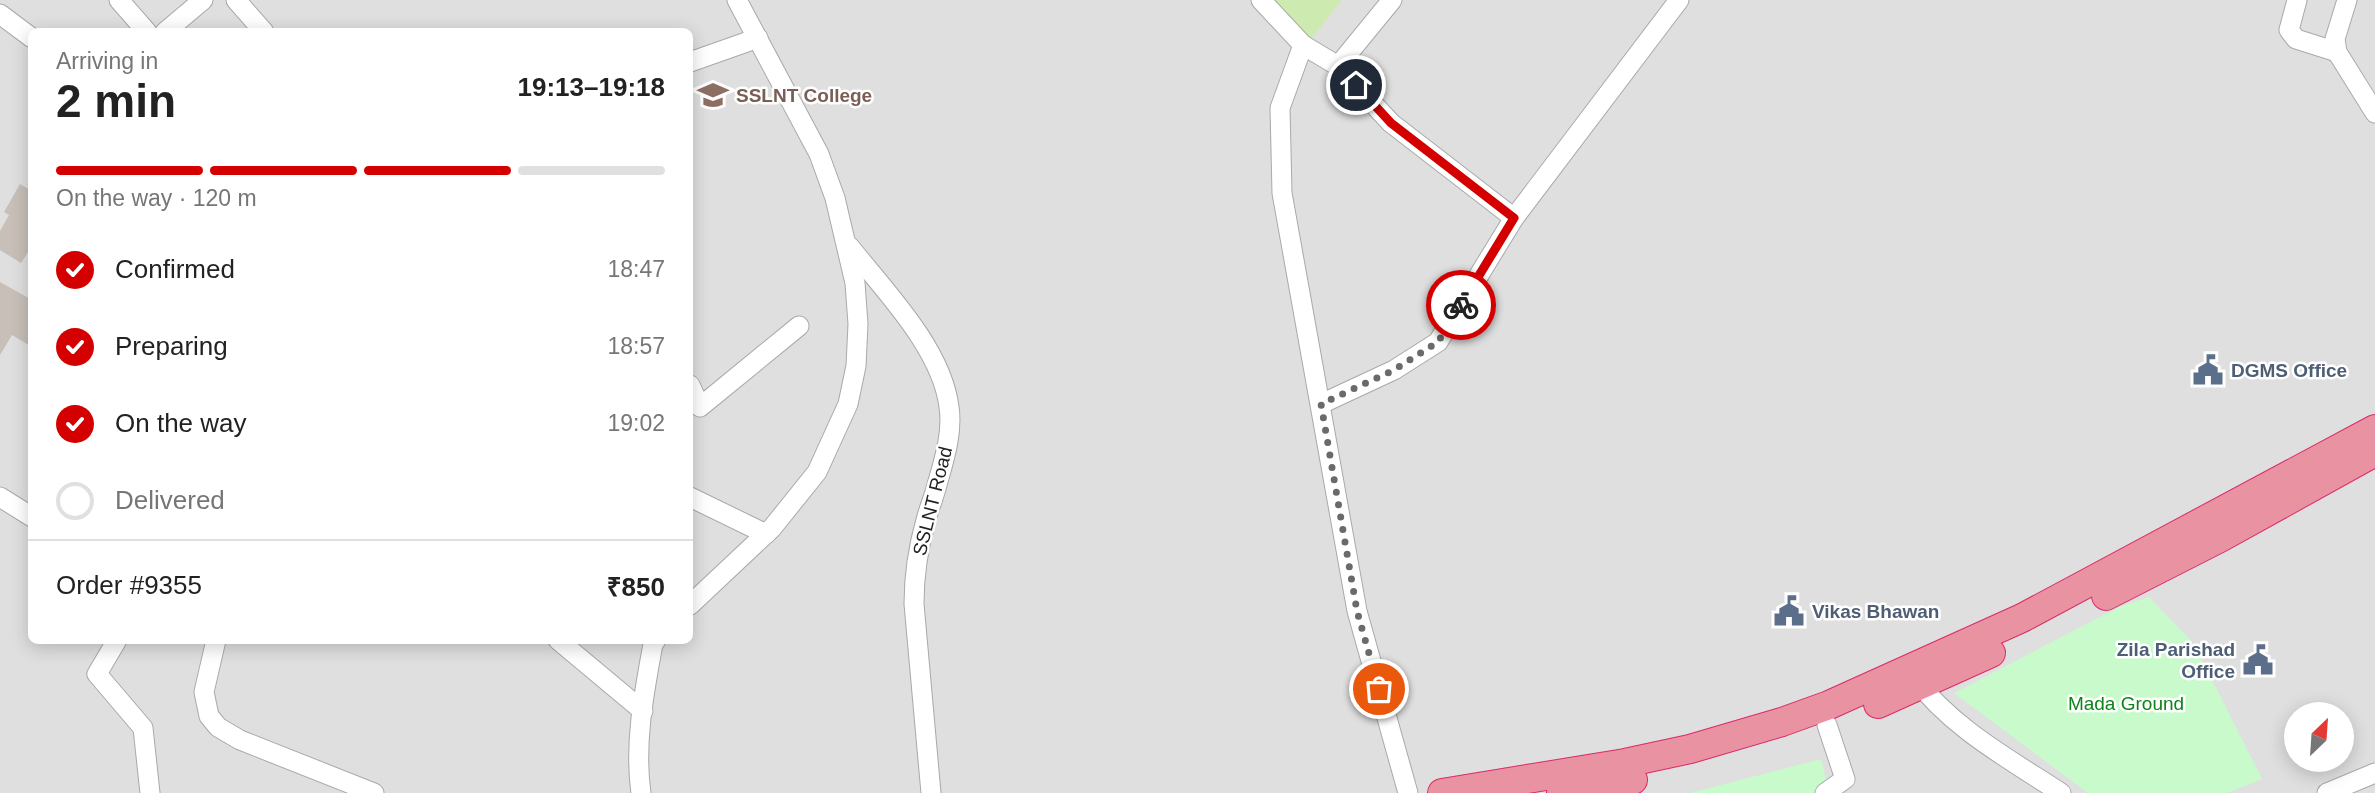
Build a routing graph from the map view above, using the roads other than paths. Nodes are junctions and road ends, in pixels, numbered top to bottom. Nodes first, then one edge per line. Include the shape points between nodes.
1 (119, 0) edge
2 (203, 0) edge
3 (236, 0) edge
4 (737, 0) edge
5 (1261, 0) edge
6 (1392, 0) edge
7 (1679, 0) edge
8 (2297, 0) edge
9 (2347, 0) edge
10 (0, 13) edge
11 (144, 28) edge
12 (170, 28) edge
13 (260, 28) edge
14 (28, 35) edge
15 (758, 38) junction
16 (1303, 45) junction
17 (2337, 52) junction
18 (693, 61) edge
19 (1338, 66) junction
20 (2375, 113) edge
21 (1514, 218) junction
22 (845, 241) junction
23 (799, 326) dead end
24 (693, 392) edge
25 (1321, 404) junction
26 (2375, 429) edge
27 (2375, 452) edge
28 (0, 497) edge
29 (693, 498) edge
30 (28, 514) edge
31 (766, 534) junction
32 (693, 602) edge
33 (115, 644) edge
34 (215, 644) edge
35 (563, 644) edge
36 (653, 644) edge
37 (1914, 678) junction
38 (643, 711) junction
39 (1827, 725) junction
40 (2375, 773) edge
41 (150, 793) edge
42 (374, 793) edge
43 (641, 793) edge
44 (932, 793) edge
45 (1408, 793) edge
46 (1442, 793) edge
47 (1561, 793) edge
48 (1825, 793) edge
49 (2061, 793) edge
50 (2327, 793) edge

1 - 11 street
2 - 12 street
3 - 13 street
4 - 15 street
5 - 16 street
6 - 19 street
7 - 21 street
8 - 17 street via 2289,30 2296,40
9 - 17 street via 2335,39
10 - 14 street
15 - 18 street
15 - 22 street via 819,154
16 - 19 street
16 - 25 street via 1280,108 1282,193
17 - 20 street
19 - 21 street via 1391,123
21 - 25 street via 1438,342 1394,370
22 - 31 street via 858,324 848,404 817,472
22 - 44 street, SSLNT Road via 933,355 950,408 949,433 914,579
23 - 24 street via 699,407
25 - 45 street via 1357,611
26 - 37 highway
27 - 37 highway via 2208,544
28 - 30 street
29 - 31 street
31 - 32 street
33 - 41 street via 97,674 144,728
34 - 42 street via 204,692 209,716 218,727
35 - 38 street
36 - 38 street
37 - 39 highway
37 - 46 highway via 1690,749
37 - 49 street via 1986,745
38 - 43 street via 638,747
39 - 47 highway via 1721,761
39 - 48 street via 1845,779
40 - 50 street

